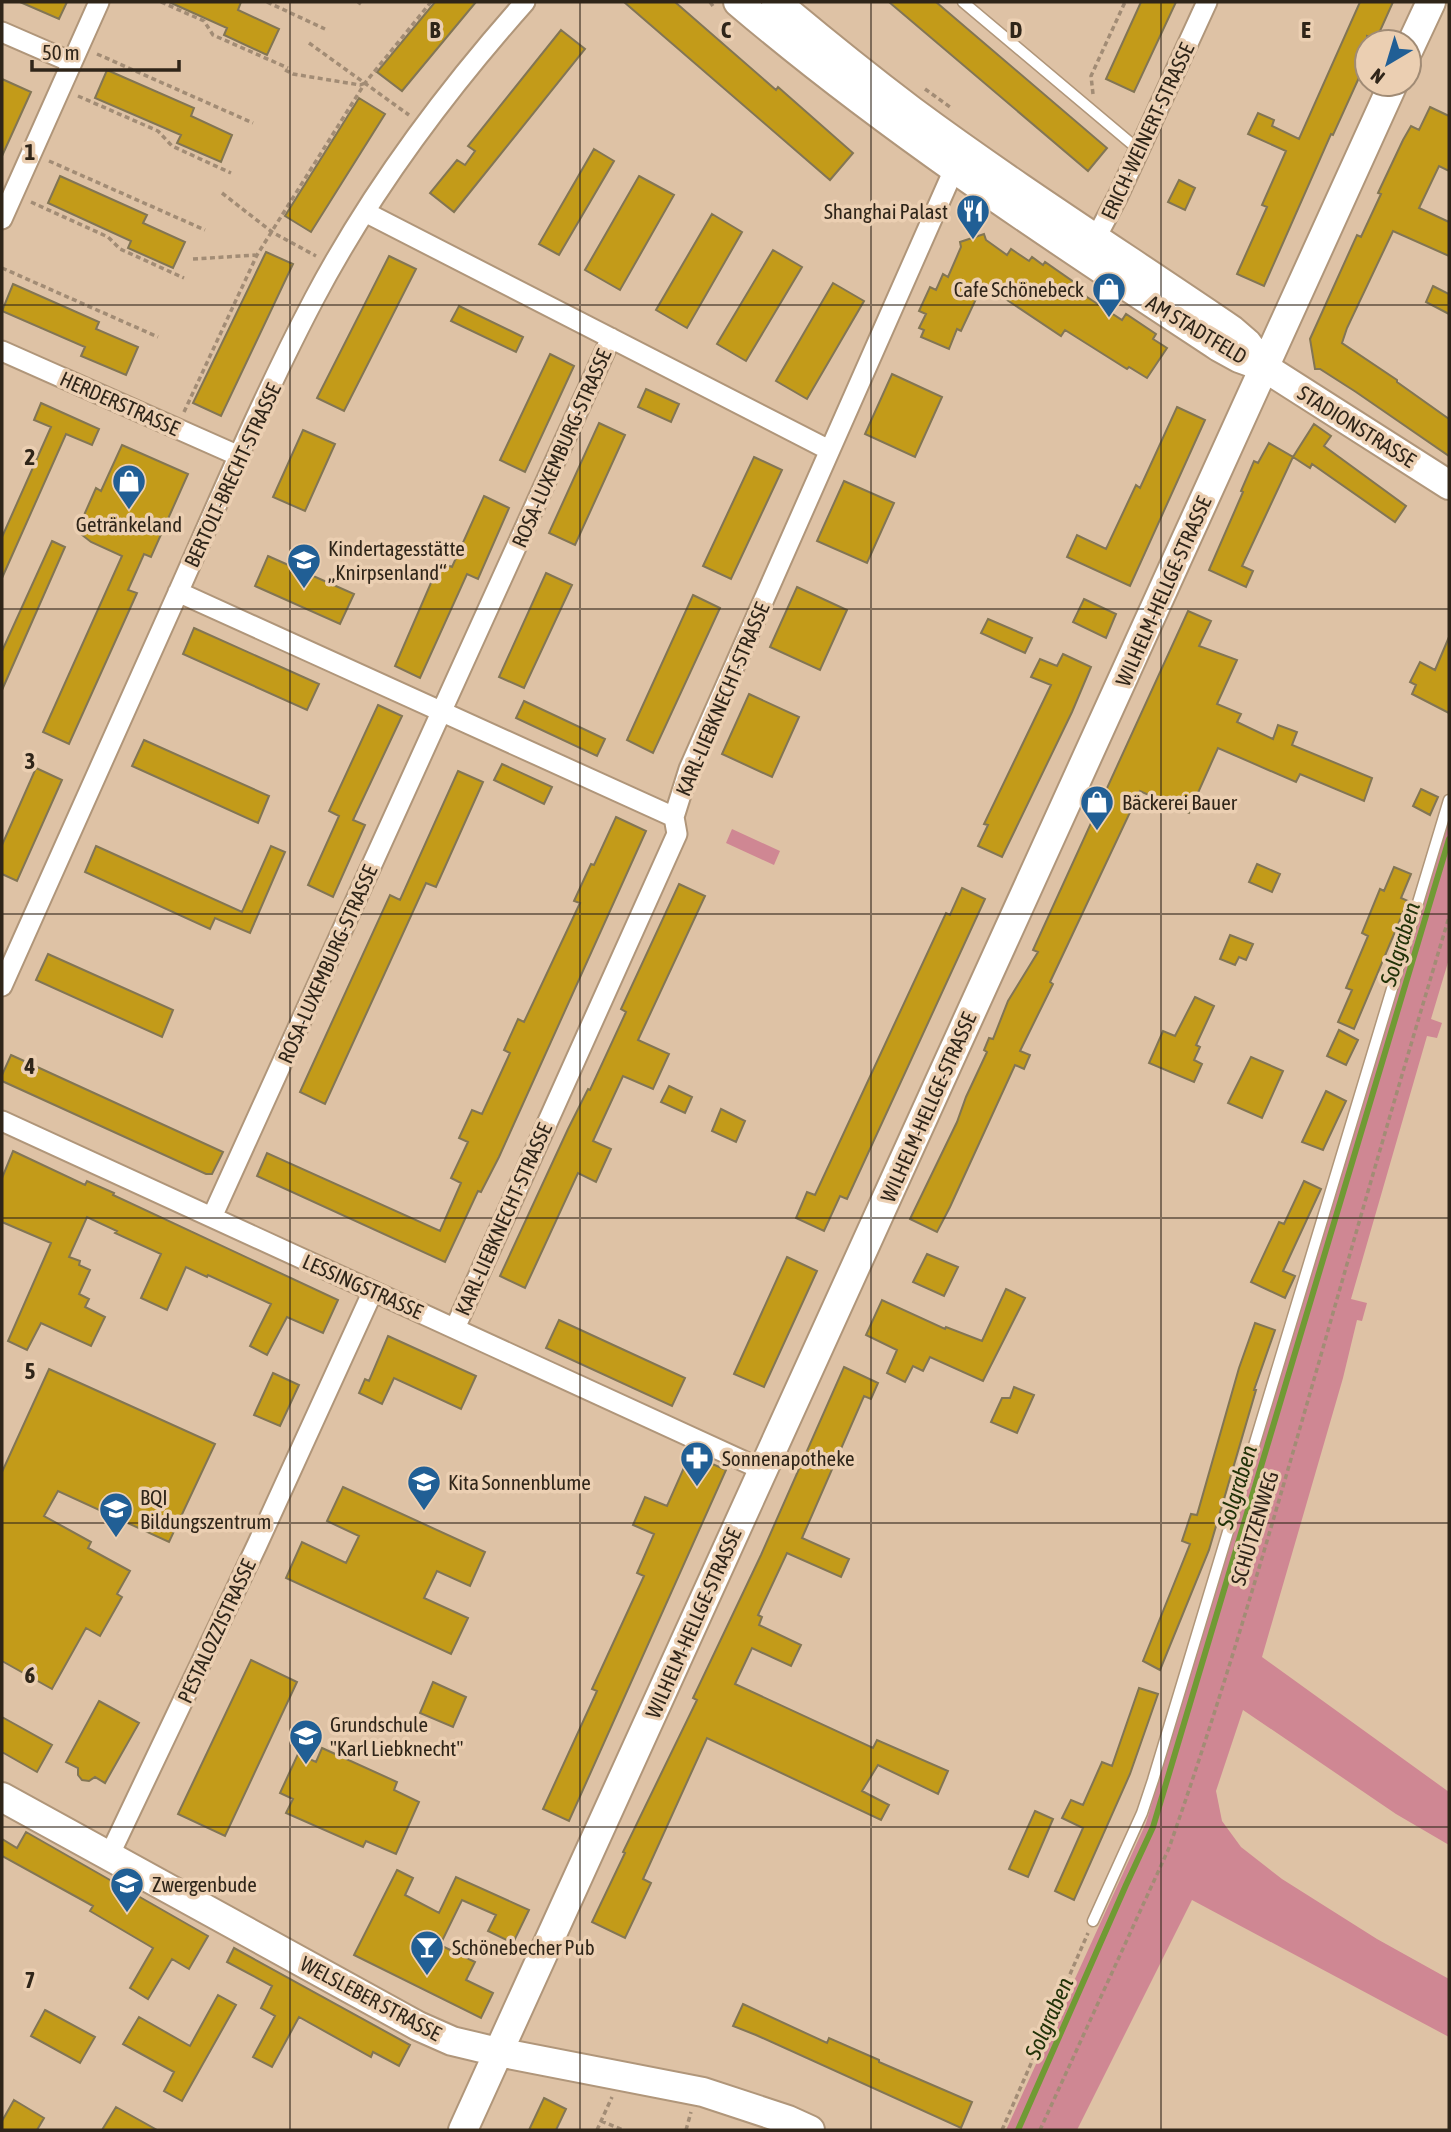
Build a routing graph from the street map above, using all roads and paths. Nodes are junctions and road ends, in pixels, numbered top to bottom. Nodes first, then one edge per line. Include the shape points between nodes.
1 (99, 2) edge
2 (162, 2) edge
3 (267, 2) edge
4 (431, 2) edge
5 (525, 2) edge
6 (738, 2) edge
7 (776, 2) edge
8 (963, 2) edge
9 (1125, 2) edge
10 (1207, 2) edge
11 (1430, 2) edge
12 (1418, 28) edge
13 (325, 29) dead end
14 (2, 32) edge
15 (309, 43) dead end
16 (75, 54) junction
17 (365, 83) junction
18 (60, 88) junction
19 (1387, 98) edge
20 (1094, 110) junction
21 (253, 123) dead end
22 (423, 125) junction
23 (1140, 150) junction
24 (31, 153) junction
25 (959, 158) junction
26 (231, 173) dead end
27 (222, 193) dead end
28 (13, 194) junction
29 (365, 212) junction
30 (2, 219) edge
31 (205, 230) dead end
32 (272, 232) junction
33 (1090, 248) junction
34 (257, 255) junction
35 (193, 259) dead end
36 (333, 266) junction
37 (2, 268) edge
38 (184, 278) dead end
39 (158, 337) dead end
40 (611, 338) junction
41 (2, 351) edge
42 (1264, 367) junction
43 (176, 428) junction
44 (829, 450) junction
45 (239, 456) junction
46 (1449, 485) edge
47 (178, 592) junction
48 (442, 711) junction
49 (1449, 800) edge
50 (674, 817) junction
51 (1449, 917) edge
52 (2, 986) edge
53 (2, 1121) edge
54 (212, 1217) junction
55 (373, 1291) junction
56 (454, 1328) junction
57 (763, 1471) junction
58 (2, 1797) edge
59 (109, 1856) junction
60 (1093, 1921) joint
61 (498, 2052) junction
62 (622, 2076) junction
63 (601, 2121) junction
64 (463, 2130) edge
65 (597, 2130) edge
66 (623, 2130) edge
67 (810, 2130) edge
68 (1002, 2130) edge
69 (1040, 2130) edge

1 - 16 street
2 - 17 path via 204,21 213,35 293,74
3 - 13 path
4 - 17 path
5 - 22 street, BERTOLT-BRECHT-STRASSE
6 - 25 main road, AM STADTFELD via 872,110
7 - 25 main road, AM STADTFELD
8 - 20 lane
9 - 20 path via 1091,76
10 - 23 street, ERICH-WEINERT-STRASSE
11 - 12 main road
14 - 16 street
15 - 17 path
16 - 18 street
16 - 21 path
17 - 22 path
17 - 32 path
18 - 24 street
18 - 26 path via 158,131 172,146
19 - 42 main road, WILHELM-HELLGE-STRASSE
20 - 23 lane
22 - 29 street, BERTOLT-BRECHT-STRASSE
23 - 33 street, ERICH-WEINERT-STRASSE
24 - 28 street
24 - 31 path
25 - 33 main road, AM STADTFELD
25 - 44 street, KARL-LIEBKNECHT-STRASSE
27 - 32 path
28 - 30 street
28 - 38 path
29 - 36 street, BERTOLT-BRECHT-STRASSE
29 - 40 street, ROSA-LUXEMBURG-STRASSE
32 - 34 path
32 - 36 path
33 - 42 main road, AM STADTFELD via 1219,347
34 - 35 path
34 - 43 path
36 - 45 street, BERTOLT-BRECHT-STRASSE
37 - 39 path
40 - 44 street, ROSA-LUXEMBURG-STRASSE
40 - 48 street, ROSA-LUXEMBURG-STRASSE
41 - 43 street, HERDERSTRASSE
42 - 46 main road, STADIONSTRASSE
42 - 57 main road, WILHELM-HELLGE-STRASSE
43 - 45 street, HERDERSTRASSE
44 - 50 street, KARL-LIEBKNECHT-STRASSE via 689,769
45 - 47 street, BERTOLT-BRECHT-STRASSE
47 - 48 street
47 - 52 street, BERTOLT-BRECHT-STRASSE
48 - 50 street
48 - 54 street, ROSA-LUXEMBURG-STRASSE
49 - 60 lane via 1153,1780
50 - 56 street, KARL-LIEBKNECHT-STRASSE via 677,834
51 - 69 path, SCHÜTZENWEG via 1280,1498 1180,1817
53 - 54 street, LESSINGSTRASSE
54 - 55 street, LESSINGSTRASSE
55 - 56 street, LESSINGSTRASSE
55 - 59 street, PESTALOZZISTRASSE
56 - 57 street, LESSINGSTRASSE
57 - 61 main road, WILHELM-HELLGE-STRASSE
58 - 59 main road, WELSLEBER STRASSE
59 - 61 main road, WELSLEBER STRASSE via 418,2026 452,2041
60 - 68 path
61 - 62 main road, WELSLEBER STRASSE
61 - 64 main road, WILHELM-HELLGE-STRASSE
62 - 63 path
62 - 67 main road, WELSLEBER STRASSE via 703,2092
63 - 65 path
63 - 66 path

